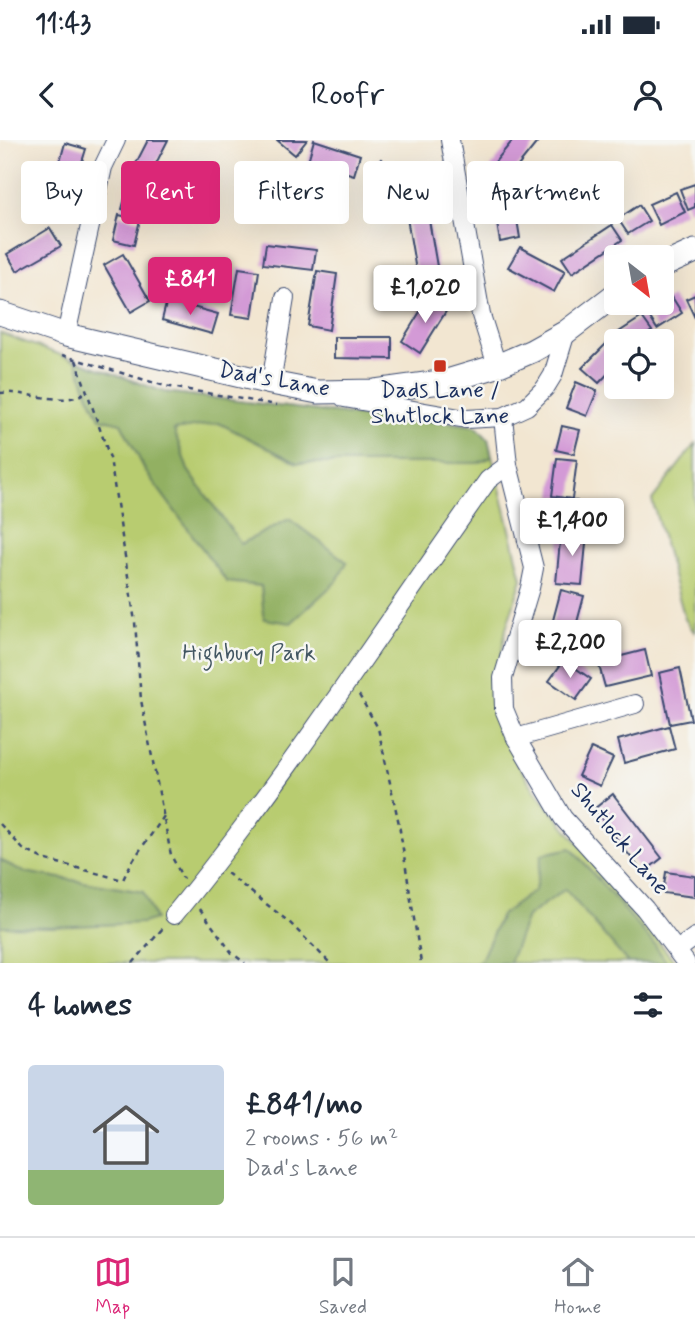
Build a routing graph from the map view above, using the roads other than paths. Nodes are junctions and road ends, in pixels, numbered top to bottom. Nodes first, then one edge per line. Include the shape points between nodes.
1 (116, 140) edge
2 (450, 140) edge
3 (695, 251) edge
4 (674, 261) edge
5 (285, 298) dead end
6 (604, 302) edge
7 (0, 313) edge
8 (566, 332) junction
9 (66, 335) junction
10 (497, 366) junction
11 (271, 383) junction
12 (318, 392) junction
13 (503, 418) junction
14 (508, 465) junction
15 (635, 704) dead end
16 (516, 738) junction
17 (174, 915) road end
18 (695, 937) edge
19 (682, 957) edge

1 - 9 street via 103,167
2 - 10 street via 481,315
3 - 4 street
5 - 11 street
6 - 8 street, Dad's Lane
7 - 9 street, Dad's Lane
8 - 10 street, Dad's Lane
8 - 13 street via 545,388 527,406
9 - 11 street, Dad's Lane
10 - 12 street, Dad's Lane via 447,381 399,388
11 - 12 street, Dad's Lane
12 - 13 street via 466,419
13 - 14 street, Shutlock Lane
14 - 16 street, Shutlock Lane via 534,568 503,678 504,709
14 - 17 street via 488,480 319,726
15 - 16 street
16 - 19 street, Shutlock Lane via 563,818
18 - 19 street

